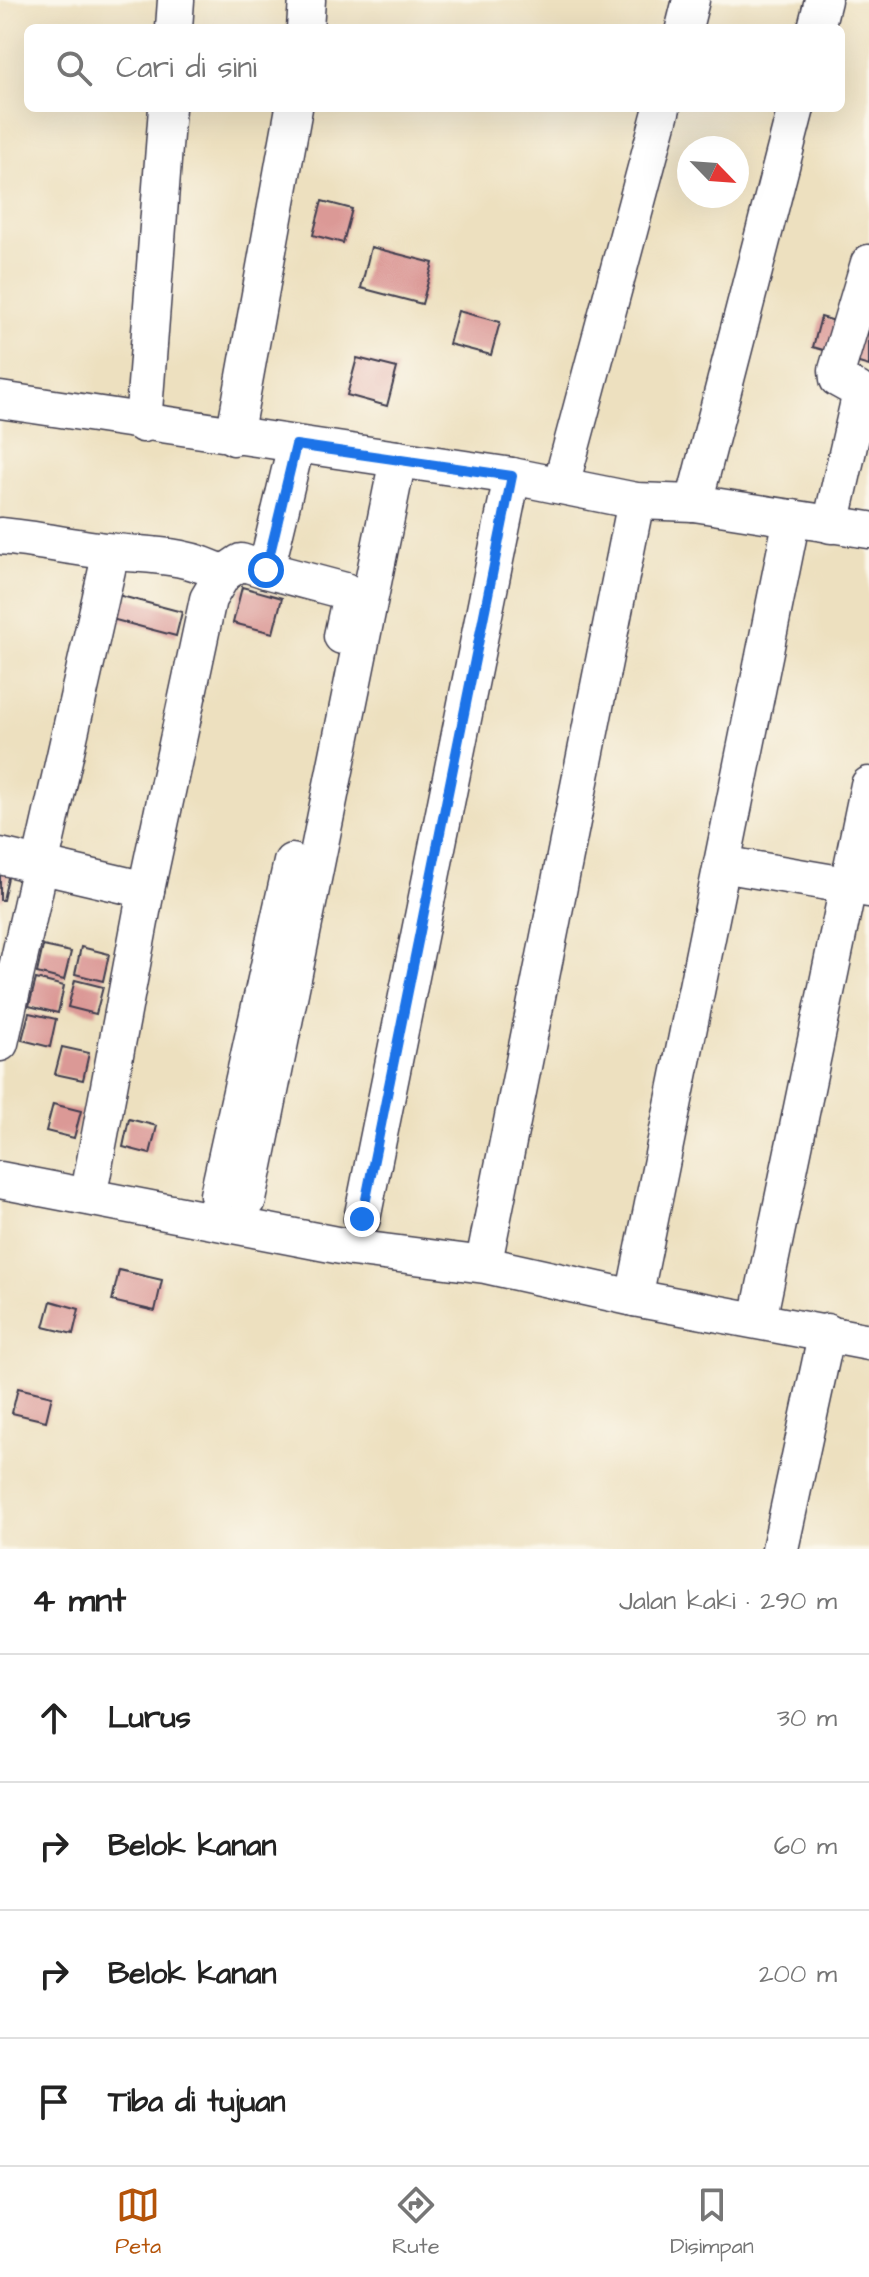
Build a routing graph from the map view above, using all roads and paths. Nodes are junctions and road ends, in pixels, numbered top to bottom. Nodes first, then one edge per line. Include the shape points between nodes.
1 (176, 0) edge
2 (307, 0) edge
3 (823, 0) edge
4 (174, 24) edge
5 (305, 24) edge
6 (817, 24) edge
7 (167, 112) edge
8 (293, 112) edge
9 (661, 112) edge
10 (795, 112) edge
11 (869, 263) edge
12 (0, 400) edge
13 (143, 424) junction
14 (234, 437) junction
15 (296, 445) junction
16 (398, 459) junction
17 (512, 476) junction
18 (561, 485) junction
19 (636, 501) junction
20 (694, 503) junction
21 (792, 518) junction
22 (831, 525) junction
23 (869, 530) edge
24 (0, 536) edge
25 (111, 552) junction
26 (266, 570) junction
27 (223, 574) junction
28 (869, 785) edge
29 (0, 856) edge
30 (722, 864) junction
31 (42, 865) junction
32 (859, 888) edge
33 (146, 890) junction
34 (0, 1043) edge
35 (92, 1177) dead end
36 (0, 1180) edge
37 (362, 1219) dead end
38 (487, 1247) dead end
39 (634, 1298) junction
40 (758, 1320) junction
41 (827, 1332) junction
42 (869, 1342) edge
43 (780, 1549) edge

1 - 4 street
2 - 5 street
3 - 6 street
7 - 13 street
8 - 14 street
9 - 18 street
10 - 20 street
11 - 22 street via 837,370 838,379 858,390 859,401
12 - 13 street
13 - 14 street
14 - 15 street
15 - 16 street
15 - 26 street
16 - 17 street
16 - 26 street via 233,1198 350,599 345,591
17 - 18 street
17 - 37 street
18 - 19 street
19 - 20 street
19 - 38 street
20 - 21 street
21 - 22 street
21 - 30 street
22 - 23 street
24 - 25 street
25 - 27 street via 175,556
25 - 31 street
26 - 27 street via 241,562
27 - 33 street via 208,599
28 - 32 street
29 - 31 street
30 - 32 street
30 - 39 street
31 - 33 street
31 - 34 street
32 - 40 street
33 - 35 street
36 - 39 street via 352,1248 485,1265
39 - 40 street
40 - 41 street
41 - 42 street
41 - 43 street

